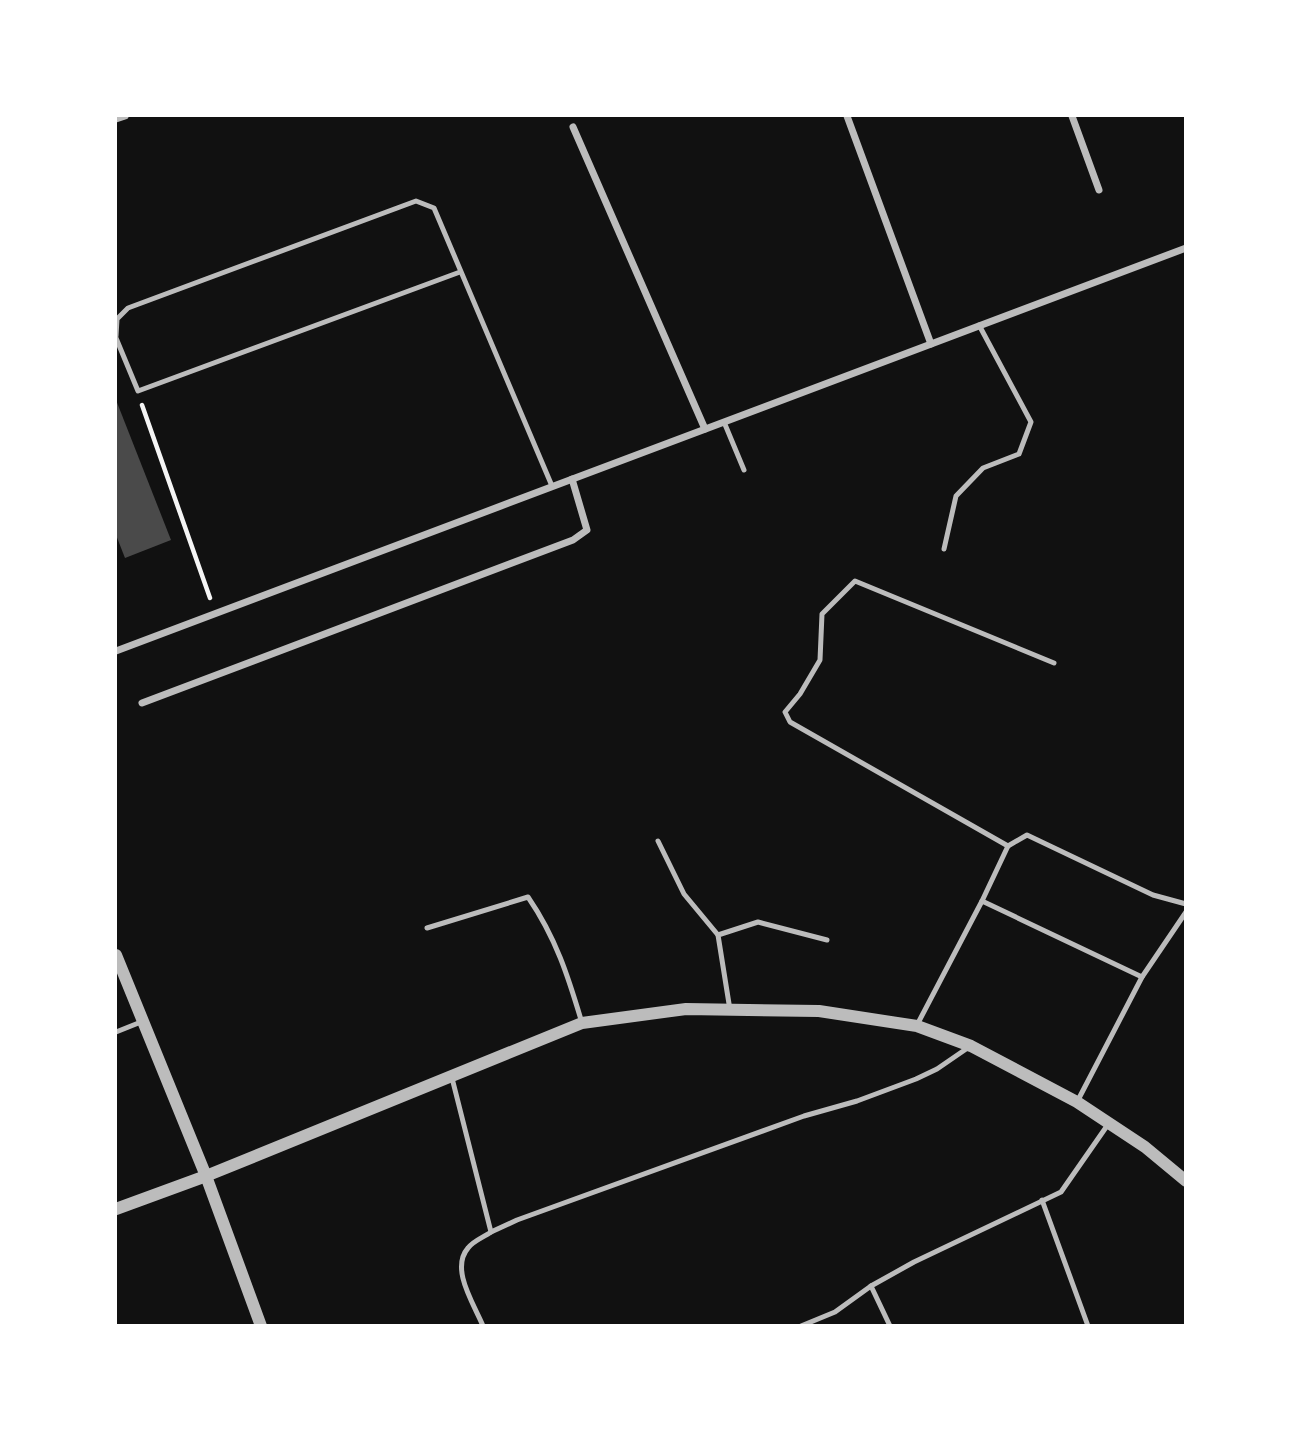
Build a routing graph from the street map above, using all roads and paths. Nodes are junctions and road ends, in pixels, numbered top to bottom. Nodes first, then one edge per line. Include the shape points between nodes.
1 (125, 116) edge
2 (847, 116) edge
3 (1072, 116) edge
4 (116, 119) edge
5 (573, 127) dead end
6 (1099, 190) dead end
7 (1185, 248) edge
8 (460, 272) junction
9 (979, 326) junction
10 (116, 337) edge
11 (931, 344) junction
12 (138, 391) junction
13 (724, 422) junction
14 (705, 429) junction
15 (744, 470) dead end
16 (572, 479) junction
17 (552, 486) junction
18 (944, 549) dead end
19 (216, 614) junction
20 (116, 651) edge
21 (1054, 663) dead end
22 (142, 704) dead end
23 (658, 841) dead end
24 (1008, 846) junction
25 (982, 901) junction
26 (1185, 904) edge
27 (1185, 912) edge
28 (427, 928) dead end
29 (718, 935) junction
30 (827, 940) dead end
31 (116, 955) edge
32 (1142, 977) junction
33 (730, 1010) junction
34 (141, 1022) junction
35 (582, 1023) junction
36 (917, 1026) junction
37 (116, 1032) edge
38 (971, 1046) junction
39 (451, 1075) junction
40 (1077, 1102) junction
41 (1109, 1123) junction
42 (206, 1176) junction
43 (1185, 1181) edge
44 (1042, 1200) junction
45 (116, 1209) edge
46 (491, 1232) junction
47 (871, 1286) junction
48 (261, 1325) edge
49 (483, 1325) edge
50 (801, 1325) edge
51 (890, 1325) edge
52 (1088, 1325) edge

1 - 4 street
2 - 11 street
3 - 6 street
5 - 14 street
7 - 9 street
8 - 10 lane via 434,208 416,201 128,308 117,319
8 - 12 lane
8 - 17 lane
9 - 11 street
9 - 18 lane via 1031,422 1019,454 984,468 956,496
10 - 12 lane
11 - 13 street
12 - 19 path
13 - 14 street
13 - 15 lane
14 - 16 street
16 - 17 street
16 - 22 street via 587,530 573,540
17 - 19 street
19 - 20 street
21 - 24 lane via 855,580 822,614 820,660 785,712 790,722
23 - 29 lane via 684,894
24 - 25 lane
24 - 26 lane via 1027,835 1153,895
25 - 32 lane
25 - 36 lane
27 - 32 lane
28 - 35 lane via 528,897 548,926
29 - 30 lane via 758,922
29 - 33 lane
31 - 34 street
32 - 40 lane
33 - 35 street via 686,1009
33 - 36 street via 819,1011
34 - 37 lane
34 - 42 street
35 - 39 street
36 - 38 street
38 - 40 street
38 - 46 lane via 916,1079
39 - 42 street
39 - 46 lane
40 - 41 street
41 - 43 street
41 - 44 lane via 1061,1192
42 - 45 street
42 - 48 street
44 - 47 lane
44 - 52 lane
46 - 49 lane via 468,1247 461,1260 462,1277
47 - 50 lane via 835,1312
47 - 51 lane

